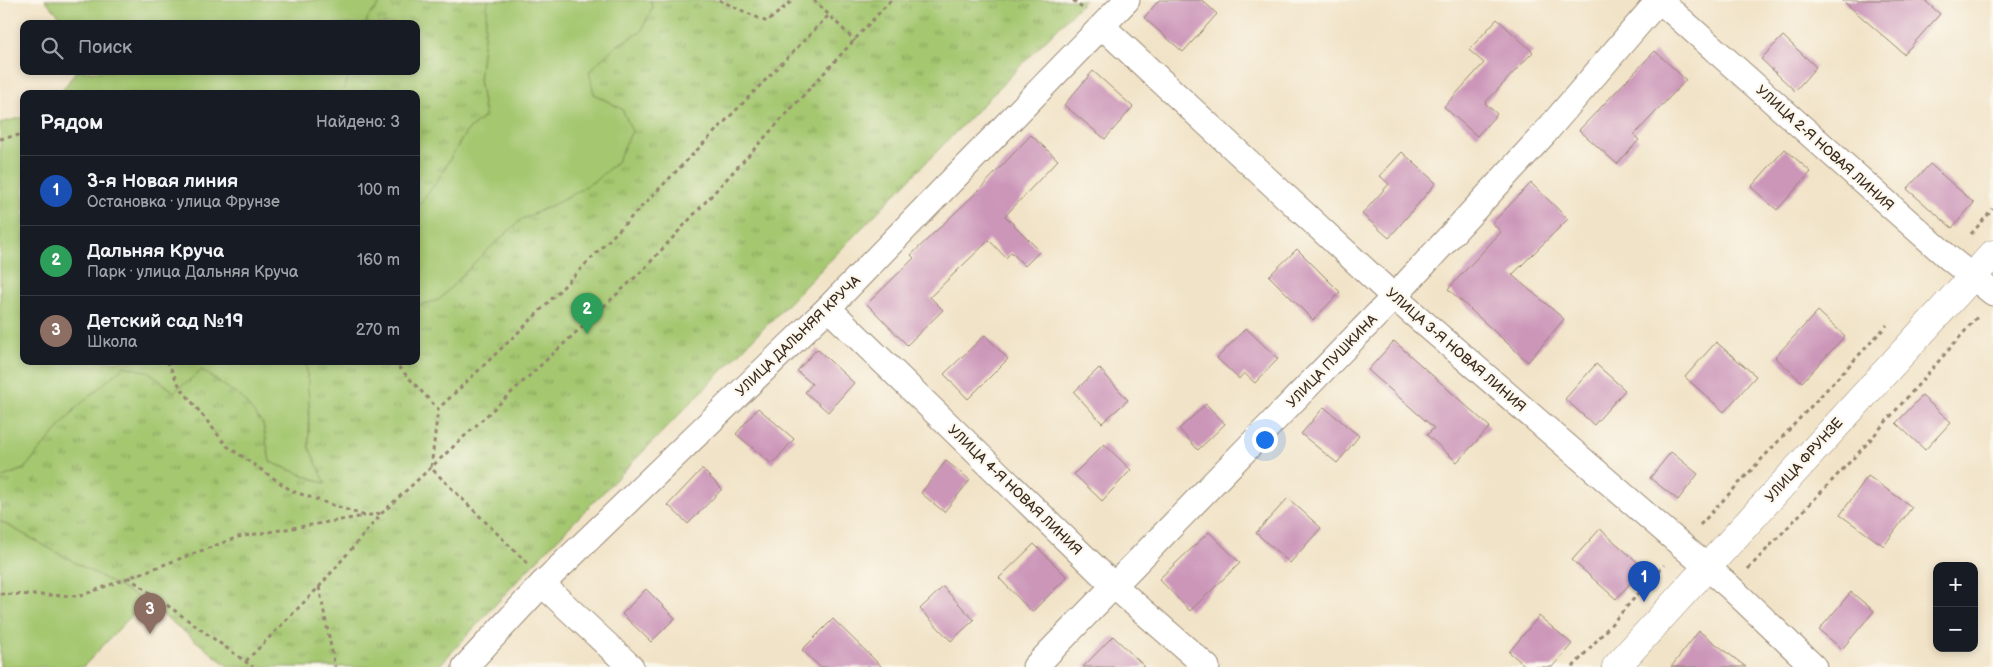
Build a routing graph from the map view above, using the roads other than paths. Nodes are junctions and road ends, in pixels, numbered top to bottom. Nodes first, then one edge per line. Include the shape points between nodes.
1 (1127, 0) edge
2 (1659, 0) edge
3 (1104, 27) junction
4 (1993, 254) edge
5 (1972, 276) junction
6 (1993, 293) edge
7 (1394, 297) junction
8 (828, 308) junction
9 (1707, 568) junction
10 (542, 584) junction
11 (1113, 585) junction
12 (465, 667) edge
13 (631, 667) edge
14 (1035, 667) edge
15 (1207, 667) edge
16 (1616, 667) edge
17 (1814, 667) edge

1 - 3 street, УЛИЦА ДАЛЬНЯЯ КРУЧА
2 - 5 street, УЛИЦА 2-Я НОВАЯ ЛИНИЯ
2 - 7 street, УЛИЦА ПУШКИНА via 1544,134
3 - 7 street, УЛИЦА 3-Я НОВАЯ ЛИНИЯ
3 - 8 street, УЛИЦА ДАЛЬНЯЯ КРУЧА
4 - 5 main road, УЛИЦА ФРУНЗЕ
5 - 6 street, УЛИЦА 2-Я НОВАЯ ЛИНИЯ
5 - 9 main road, УЛИЦА ФРУНЗЕ
7 - 9 street, УЛИЦА 3-Я НОВАЯ ЛИНИЯ
7 - 11 street, УЛИЦА ПУШКИНА
8 - 10 street, УЛИЦА ДАЛЬНЯЯ КРУЧА
8 - 11 street, УЛИЦА 4-Я НОВАЯ ЛИНИЯ
9 - 16 main road, УЛИЦА ФРУНЗЕ
9 - 17 street, УЛИЦА 3-Я НОВАЯ ЛИНИЯ
10 - 12 street, УЛИЦА ДАЛЬНЯЯ КРУЧА
10 - 13 street
11 - 14 street, УЛИЦА ПУШКИНА
11 - 15 street, УЛИЦА 4-Я НОВАЯ ЛИНИЯ

